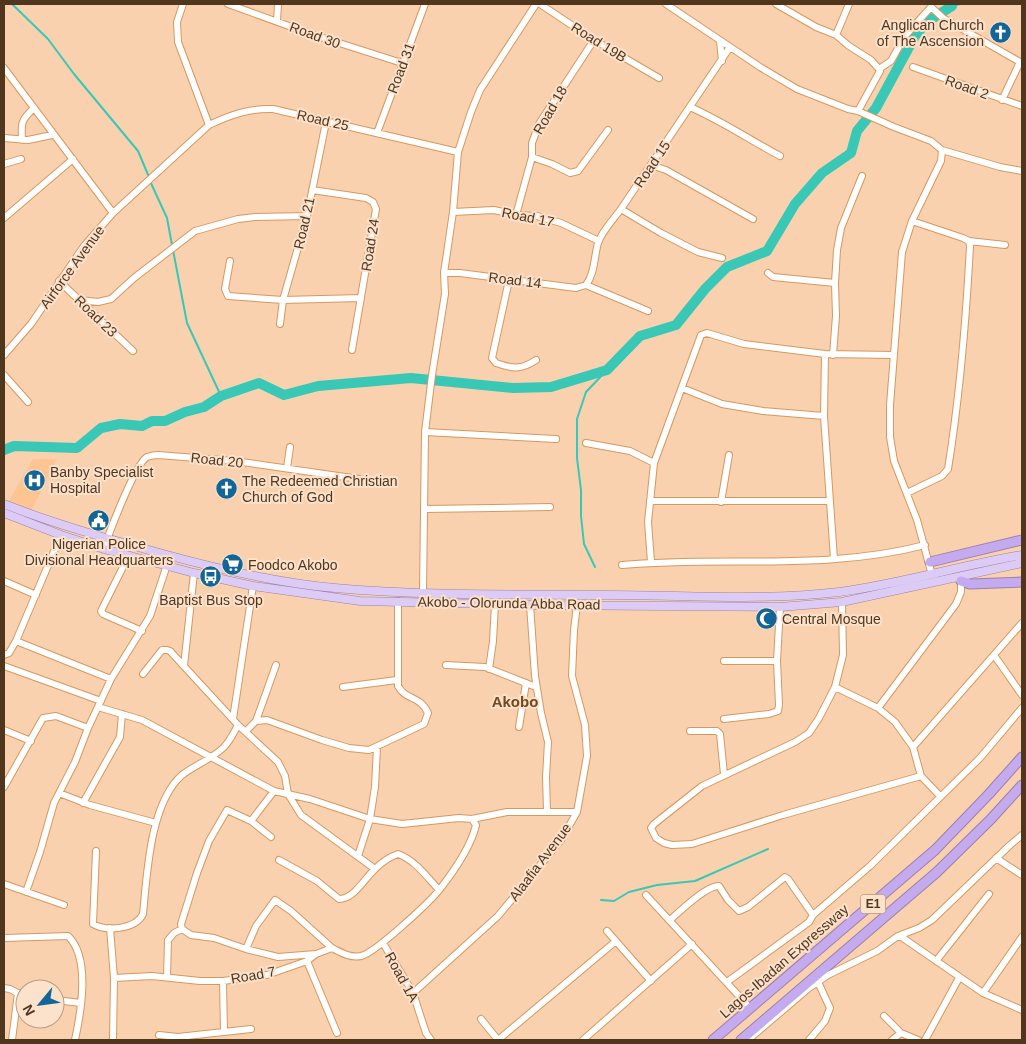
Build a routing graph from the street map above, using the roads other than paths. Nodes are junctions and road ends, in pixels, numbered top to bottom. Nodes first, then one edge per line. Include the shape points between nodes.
1 (183, 4) edge
2 (228, 4) edge
3 (278, 4) edge
4 (425, 4) edge
5 (536, 4) edge
6 (540, 4) edge
7 (666, 4) edge
8 (776, 4) edge
9 (849, 4) edge
10 (277, 21) junction
11 (836, 35) junction
12 (594, 40) junction
13 (720, 40) junction
14 (730, 47) junction
15 (722, 61) junction
16 (402, 63) junction
17 (912, 67) dead end
18 (880, 68) junction
19 (4, 69) edge
20 (660, 78) dead end
21 (1002, 100) junction
22 (1022, 106) edge
23 (690, 107) junction
24 (34, 108) junction
25 (860, 112) junction
26 (326, 122) junction
27 (209, 124) junction
28 (608, 130) dead end
29 (377, 133) junction
30 (52, 135) junction
31 (4, 138) edge
32 (194, 139) joint
33 (22, 140) junction
34 (942, 150) junction
35 (458, 152) junction
36 (780, 156) dead end
37 (532, 157) junction
38 (21, 159) dead end
39 (73, 159) junction
40 (4, 164) edge
41 (650, 165) junction
42 (1022, 171) edge
43 (862, 176) dead end
44 (312, 190) junction
45 (621, 209) junction
46 (452, 212) junction
47 (113, 213) junction
48 (516, 215) junction
49 (307, 216) junction
50 (4, 218) edge
51 (753, 219) dead end
52 (912, 221) junction
53 (599, 241) junction
54 (969, 241) junction
55 (1005, 245) dead end
56 (722, 258) dead end
57 (230, 261) dead end
58 (444, 273) junction
59 (768, 273) dead end
60 (509, 280) junction
61 (59, 281) junction
62 (835, 283) junction
63 (586, 286) junction
64 (362, 298) junction
65 (80, 300) junction
66 (284, 300) junction
67 (648, 311) dead end
68 (280, 324) dead end
69 (352, 350) dead end
70 (132, 351) dead end
71 (825, 354) junction
72 (834, 355) junction
73 (894, 355) junction
74 (4, 356) edge
75 (536, 360) dead end
76 (4, 375) edge
77 (682, 388) junction
78 (28, 402) dead end
79 (824, 416) junction
80 (425, 432) junction
81 (556, 439) dead end
82 (586, 443) dead end
83 (290, 447) dead end
84 (729, 455) dead end
85 (654, 462) junction
86 (287, 468) junction
87 (359, 479) dead end
88 (907, 493) junction
89 (829, 500) junction
90 (650, 501) junction
91 (721, 502) junction
92 (4, 504) edge
93 (550, 507) dead end
94 (424, 509) junction
95 (4, 513) edge
96 (61, 535) junction
97 (108, 539) junction
98 (1022, 540) edge
99 (925, 545) junction
100 (104, 549) junction
101 (128, 555) junction
102 (1022, 555) edge
103 (834, 559) junction
104 (651, 562) junction
105 (930, 562) junction
106 (1022, 563) edge
107 (167, 565) junction
108 (622, 565) dead end
109 (236, 572) junction
110 (194, 573) junction
111 (932, 575) junction
112 (957, 579) junction
113 (4, 581) edge
114 (234, 582) junction
115 (1022, 582) edge
116 (253, 586) junction
117 (423, 592) junction
118 (36, 594) junction
119 (518, 594) junction
120 (792, 596) junction
121 (398, 601) junction
122 (842, 602) junction
123 (495, 604) junction
124 (518, 604) junction
125 (530, 605) junction
126 (577, 605) junction
127 (792, 606) junction
128 (780, 607) junction
129 (1022, 622) edge
130 (142, 631) junction
131 (16, 640) junction
132 (4, 655) edge
133 (994, 655) junction
134 (724, 661) dead end
135 (777, 661) junction
136 (446, 664) dead end
137 (276, 665) dead end
138 (4, 666) edge
139 (184, 666) junction
140 (489, 669) junction
141 (143, 674) dead end
142 (111, 679) junction
143 (397, 680) junction
144 (526, 683) junction
145 (343, 687) dead end
146 (536, 687) junction
147 (835, 687) junction
148 (1022, 694) edge
149 (100, 704) junction
150 (878, 708) junction
151 (1022, 708) edge
152 (122, 714) junction
153 (233, 718) junction
154 (724, 719) dead end
155 (256, 721) junction
156 (238, 724) junction
157 (519, 727) dead end
158 (88, 728) junction
159 (4, 730) edge
160 (246, 731) junction
161 (690, 731) dead end
162 (31, 741) junction
163 (376, 747) junction
164 (913, 747) junction
165 (1022, 756) edge
166 (212, 757) junction
167 (724, 774) junction
168 (921, 776) junction
169 (1022, 785) edge
170 (4, 787) edge
171 (274, 791) junction
172 (59, 793) junction
173 (288, 794) junction
174 (940, 796) junction
175 (84, 802) junction
176 (547, 811) junction
177 (577, 812) junction
178 (370, 819) junction
179 (472, 820) junction
180 (251, 821) junction
181 (156, 823) junction
182 (1022, 835) edge
183 (271, 837) dead end
184 (96, 851) dead end
185 (358, 856) junction
186 (996, 858) junction
187 (279, 860) dead end
188 (375, 869) junction
189 (1022, 875) edge
190 (4, 884) edge
191 (439, 890) junction
192 (26, 892) junction
193 (989, 894) dead end
194 (646, 895) dead end
195 (64, 905) dead end
196 (813, 915) junction
197 (670, 920) junction
198 (110, 928) junction
199 (182, 929) junction
200 (607, 931) dead end
201 (900, 936) junction
202 (1022, 937) edge
203 (4, 938) edge
204 (616, 941) junction
205 (383, 943) junction
206 (692, 944) junction
207 (332, 948) junction
208 (246, 949) junction
209 (316, 954) junction
210 (307, 961) junction
211 (936, 961) junction
212 (167, 977) junction
213 (114, 978) junction
214 (959, 978) junction
215 (223, 980) junction
216 (650, 981) junction
217 (727, 982) junction
218 (818, 982) junction
219 (413, 992) junction
220 (983, 993) junction
221 (65, 1001) edge
222 (81, 1003) junction
223 (750, 1008) junction
224 (1022, 1010) edge
225 (884, 1016) dead end
226 (480, 1019) dead end
227 (15, 1026) edge
228 (252, 1029) dead end
229 (224, 1032) junction
230 (337, 1033) dead end
231 (900, 1033) junction
232 (159, 1036) dead end
233 (178, 1039) edge
234 (12, 1040) edge
235 (75, 1040) edge
236 (113, 1040) edge
237 (431, 1040) edge
238 (498, 1040) edge
239 (583, 1040) edge
240 (713, 1040) edge
241 (741, 1040) edge
242 (748, 1040) edge
243 (810, 1040) edge
244 (892, 1040) edge
245 (918, 1040) edge
246 (925, 1040) edge

1 - 27 street via 177,22 178,42
2 - 10 street, Road 30
3 - 10 street
4 - 16 street, Road 31
5 - 35 street via 480,90
6 - 12 street, Road 19B
7 - 13 street
8 - 11 street
9 - 11 street
10 - 16 street, Road 30
11 - 18 street
12 - 20 street, Road 19B
12 - 37 street, Road 18 via 539,124 532,143
13 - 14 street
13 - 15 street
14 - 15 street, Road 15
14 - 25 street via 797,89
15 - 23 street, Road 15
16 - 29 street, Road 31
17 - 21 street, Road 2
18 - 21 street via 891,61 905,36 931,7 943,18 1020,62
18 - 25 street
19 - 24 street
21 - 22 street, Road 2
23 - 36 street via 712,116
23 - 41 street, Road 15
24 - 30 street
24 - 33 street via 24,117
25 - 34 street via 931,141
26 - 27 street, Road 25 via 259,108
26 - 29 street, Road 25
26 - 44 street, Road 21
27 - 32 street, Road 25
28 - 37 street via 578,171 570,173
29 - 35 street, Road 25
30 - 33 street
30 - 39 street
31 - 33 street
32 - 47 street, Airforce Avenue
34 - 42 street
34 - 52 street via 941,160
35 - 46 street
37 - 48 street, Road 18
38 - 40 street
39 - 47 street
39 - 50 street
41 - 45 street, Road 15
41 - 51 street via 666,170
43 - 62 street via 841,228
44 - 49 street, Road 21
44 - 64 street, Road 24 via 366,198 373,202 376,210
45 - 53 street, Road 15
45 - 56 street via 698,252
46 - 48 street, Road 17 via 494,210
46 - 58 street
47 - 61 street, Airforce Avenue
48 - 53 street, Road 17 via 537,216 560,223
49 - 65 street via 238,219 196,231 111,299 98,302
49 - 66 street, Road 21
52 - 54 street
52 - 73 street via 902,252
53 - 63 street, Road 15 via 591,279
54 - 55 street
54 - 88 street via 966,323 948,469 942,476
57 - 66 street via 225,289 228,296
58 - 60 street, Road 14 via 460,272
58 - 80 street via 445,294
59 - 62 street via 774,277
60 - 63 street, Road 14 via 576,288
60 - 75 street via 492,358 496,363 521,368
61 - 65 street, Road 23
61 - 74 street, Airforce Avenue via 31,324
62 - 72 street
63 - 67 street
64 - 66 street
64 - 69 street, Road 24
65 - 70 street, Road 23
66 - 68 street, Road 21
71 - 72 street
71 - 77 street via 744,344 707,333 701,335
71 - 79 street
72 - 73 street
73 - 88 street via 890,437 894,461
76 - 78 street
77 - 79 street via 722,404
77 - 85 street
79 - 89 street
80 - 81 street
80 - 94 street
82 - 85 street via 630,451
83 - 86 street
84 - 91 street
85 - 90 street
86 - 87 street, Road 20
86 - 97 street, Road 20 via 158,454 147,457 124,497
88 - 99 street
89 - 91 street
89 - 103 street
90 - 91 street
90 - 104 street
92 - 97 main road, Akobo - Olorunda Abba Road
93 - 94 street
94 - 117 street
95 - 96 main road, Akobo - Olorunda Abba Road
96 - 100 main road, Akobo - Olorunda Abba Road
96 - 118 street
97 - 100 street
97 - 109 main road, Akobo - Olorunda Abba Road
98 - 105 highway
99 - 103 street via 875,556
99 - 105 street
100 - 101 main road, Akobo - Olorunda Abba Road
101 - 107 main road, Akobo - Olorunda Abba Road
101 - 130 street via 101,611
102 - 111 main road, Akobo - Olorunda Abba Road
103 - 104 street
104 - 108 street
105 - 111 street
106 - 112 main road, Akobo - Olorunda Abba Road
107 - 110 main road, Akobo - Olorunda Abba Road
107 - 130 street
109 - 114 main road
109 - 117 main road, Akobo - Olorunda Abba Road via 332,588
110 - 114 main road, Akobo - Olorunda Abba Road
110 - 139 street
111 - 120 main road, Akobo - Olorunda Abba Road via 840,592
112 - 115 highway via 978,584
112 - 122 main road, Akobo - Olorunda Abba Road
112 - 150 street via 961,592 956,604
113 - 118 street
114 - 116 main road, Akobo - Olorunda Abba Road
116 - 121 main road, Akobo - Olorunda Abba Road via 333,598
116 - 153 street
117 - 119 main road, Akobo - Olorunda Abba Road
118 - 131 street
119 - 120 main road, Akobo - Olorunda Abba Road
119 - 124 main road
120 - 127 main road
121 - 123 main road, Akobo - Olorunda Abba Road
121 - 143 street
122 - 127 main road, Akobo - Olorunda Abba Road
122 - 147 street via 843,655
123 - 124 main road, Akobo - Olorunda Abba Road
123 - 140 street
124 - 125 main road, Akobo - Olorunda Abba Road
125 - 126 main road, Akobo - Olorunda Abba Road
125 - 146 street
126 - 128 main road, Akobo - Olorunda Abba Road
126 - 177 street, Alaafia Avenue via 572,676 585,725 588,756
127 - 128 main road, Akobo - Olorunda Abba Road
128 - 135 street
129 - 133 street
130 - 142 street
131 - 132 street via 9,653
131 - 142 street
133 - 148 street
133 - 164 street
134 - 135 street
135 - 154 street via 778,711
136 - 140 street
137 - 155 street
138 - 149 street
139 - 141 street via 165,649
139 - 153 street
140 - 144 street
142 - 149 street
143 - 145 street
143 - 163 street via 401,692 418,699 428,713 424,724
144 - 146 street
144 - 157 street
146 - 176 street via 548,742
147 - 150 street
147 - 167 street via 809,733
149 - 152 street
149 - 158 street
150 - 164 street via 895,722
151 - 174 street via 980,758
152 - 166 street via 142,720
152 - 175 street via 120,737
153 - 156 street
155 - 160 street
155 - 163 street via 267,720 354,749
156 - 160 street
156 - 166 street via 227,744
158 - 162 street via 56,716 43,718
158 - 172 street
159 - 162 street
160 - 173 street via 278,762 285,776
161 - 167 street via 717,731 720,734
162 - 170 street
163 - 178 street
164 - 168 street
165 - 223 highway, Lagos-Ibadan Expressway / E1 via 934,850
166 - 171 street
166 - 181 street via 176,782 162,803
167 - 168 street via 702,786 654,824 651,828 656,838 672,845 692,844
168 - 174 street
169 - 241 highway, E1 via 937,872
171 - 173 street
171 - 180 street
172 - 175 street
172 - 192 street
173 - 178 street
173 - 185 street via 301,815
174 - 196 street via 870,866
175 - 181 street
176 - 177 street
176 - 179 street via 507,812
177 - 219 street, Alaafia Avenue via 560,840 498,916
178 - 179 street via 402,824 458,818
178 - 185 street
179 - 191 street via 476,825 474,834
180 - 183 street
180 - 199 street via 227,810 209,841
181 - 198 street via 143,914 133,925
182 - 186 street
184 - 198 street via 93,924
185 - 188 street
186 - 189 street
186 - 201 street via 932,920
187 - 188 street via 317,881 339,899 350,896
188 - 191 street via 390,857 406,856
190 - 192 street
191 - 205 street
192 - 195 street
193 - 211 street
194 - 197 street
196 - 197 street via 785,877 739,911 719,886 712,887
196 - 217 street
197 - 206 street
198 - 213 street
199 - 208 street via 191,935 214,938
199 - 212 street via 168,940
200 - 204 street
201 - 211 street
201 - 218 street
202 - 220 street
203 - 222 street via 68,936 74,942 82,971
204 - 216 street
204 - 238 street
205 - 207 street via 363,956 350,957
205 - 219 street, Road 1A
206 - 216 street
206 - 217 street
207 - 208 street via 275,900 256,926
207 - 209 street, Road 7
208 - 209 street via 278,957
209 - 210 street, Road 7
210 - 215 street, Road 7 via 267,975
210 - 230 street
211 - 214 street
212 - 213 street, Road 7
212 - 215 street, Road 7
213 - 236 street
214 - 220 street
214 - 246 street
215 - 229 street
216 - 239 street
217 - 223 street
218 - 242 street
218 - 243 street via 830,1008 825,1021
219 - 237 street, Road 1A
220 - 224 street
221 - 222 street
222 - 235 street
223 - 240 highway, Lagos-Ibadan Expressway / E1
225 - 231 street
226 - 238 street
227 - 234 street
228 - 229 street
229 - 233 street
231 - 244 street
231 - 245 street
232 - 233 street

